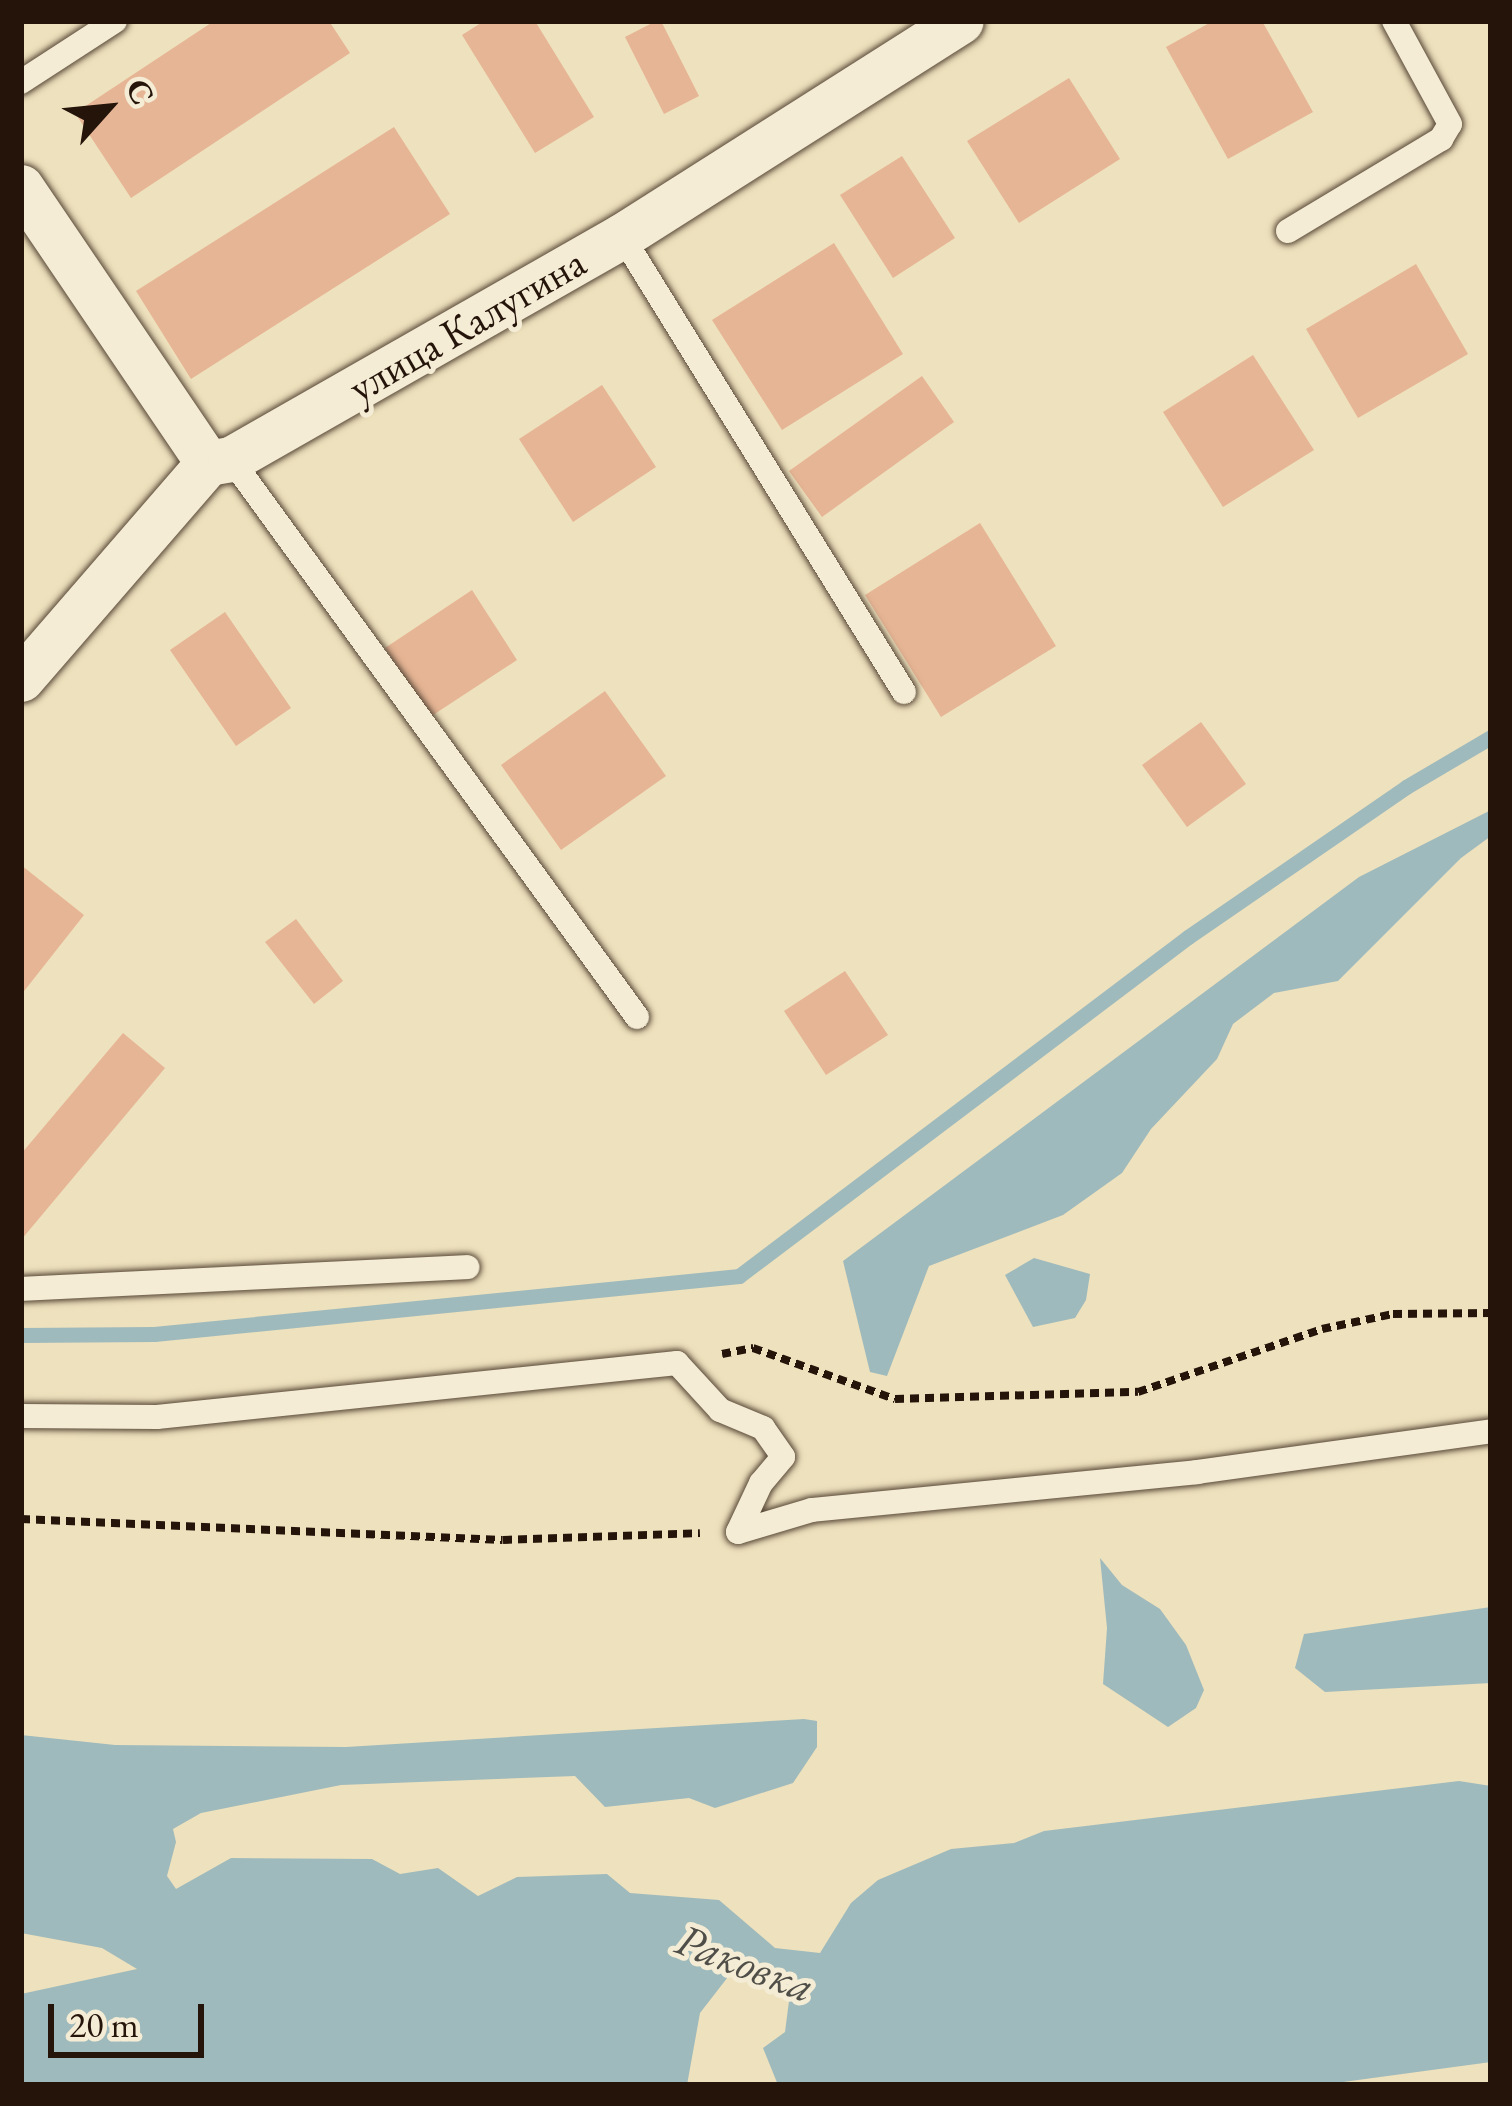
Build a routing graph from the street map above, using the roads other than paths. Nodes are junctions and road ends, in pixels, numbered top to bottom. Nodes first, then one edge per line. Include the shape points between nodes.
1 (115, 21) edge
2 (962, 21) edge
3 (1394, 21) edge
4 (21, 82) edge
5 (21, 187) edge
6 (1288, 231) dead end
7 (622, 236) junction
8 (220, 461) junction
9 (21, 679) edge
10 (904, 692) dead end
11 (637, 1017) dead end
12 (467, 1267) dead end
13 (21, 1289) edge
14 (21, 1416) edge
15 (1491, 1431) edge

1 - 4 lane
2 - 7 street, улица Калугина
3 - 6 lane via 1450,124 1441,139
5 - 8 street
7 - 8 street, улица Калугина
7 - 10 lane
8 - 9 street, улица Калугина
8 - 11 lane
12 - 13 lane
14 - 15 lane via 158,1418 677,1363 720,1410 763,1428 782,1456 738,1532 812,1510 1174,1475

